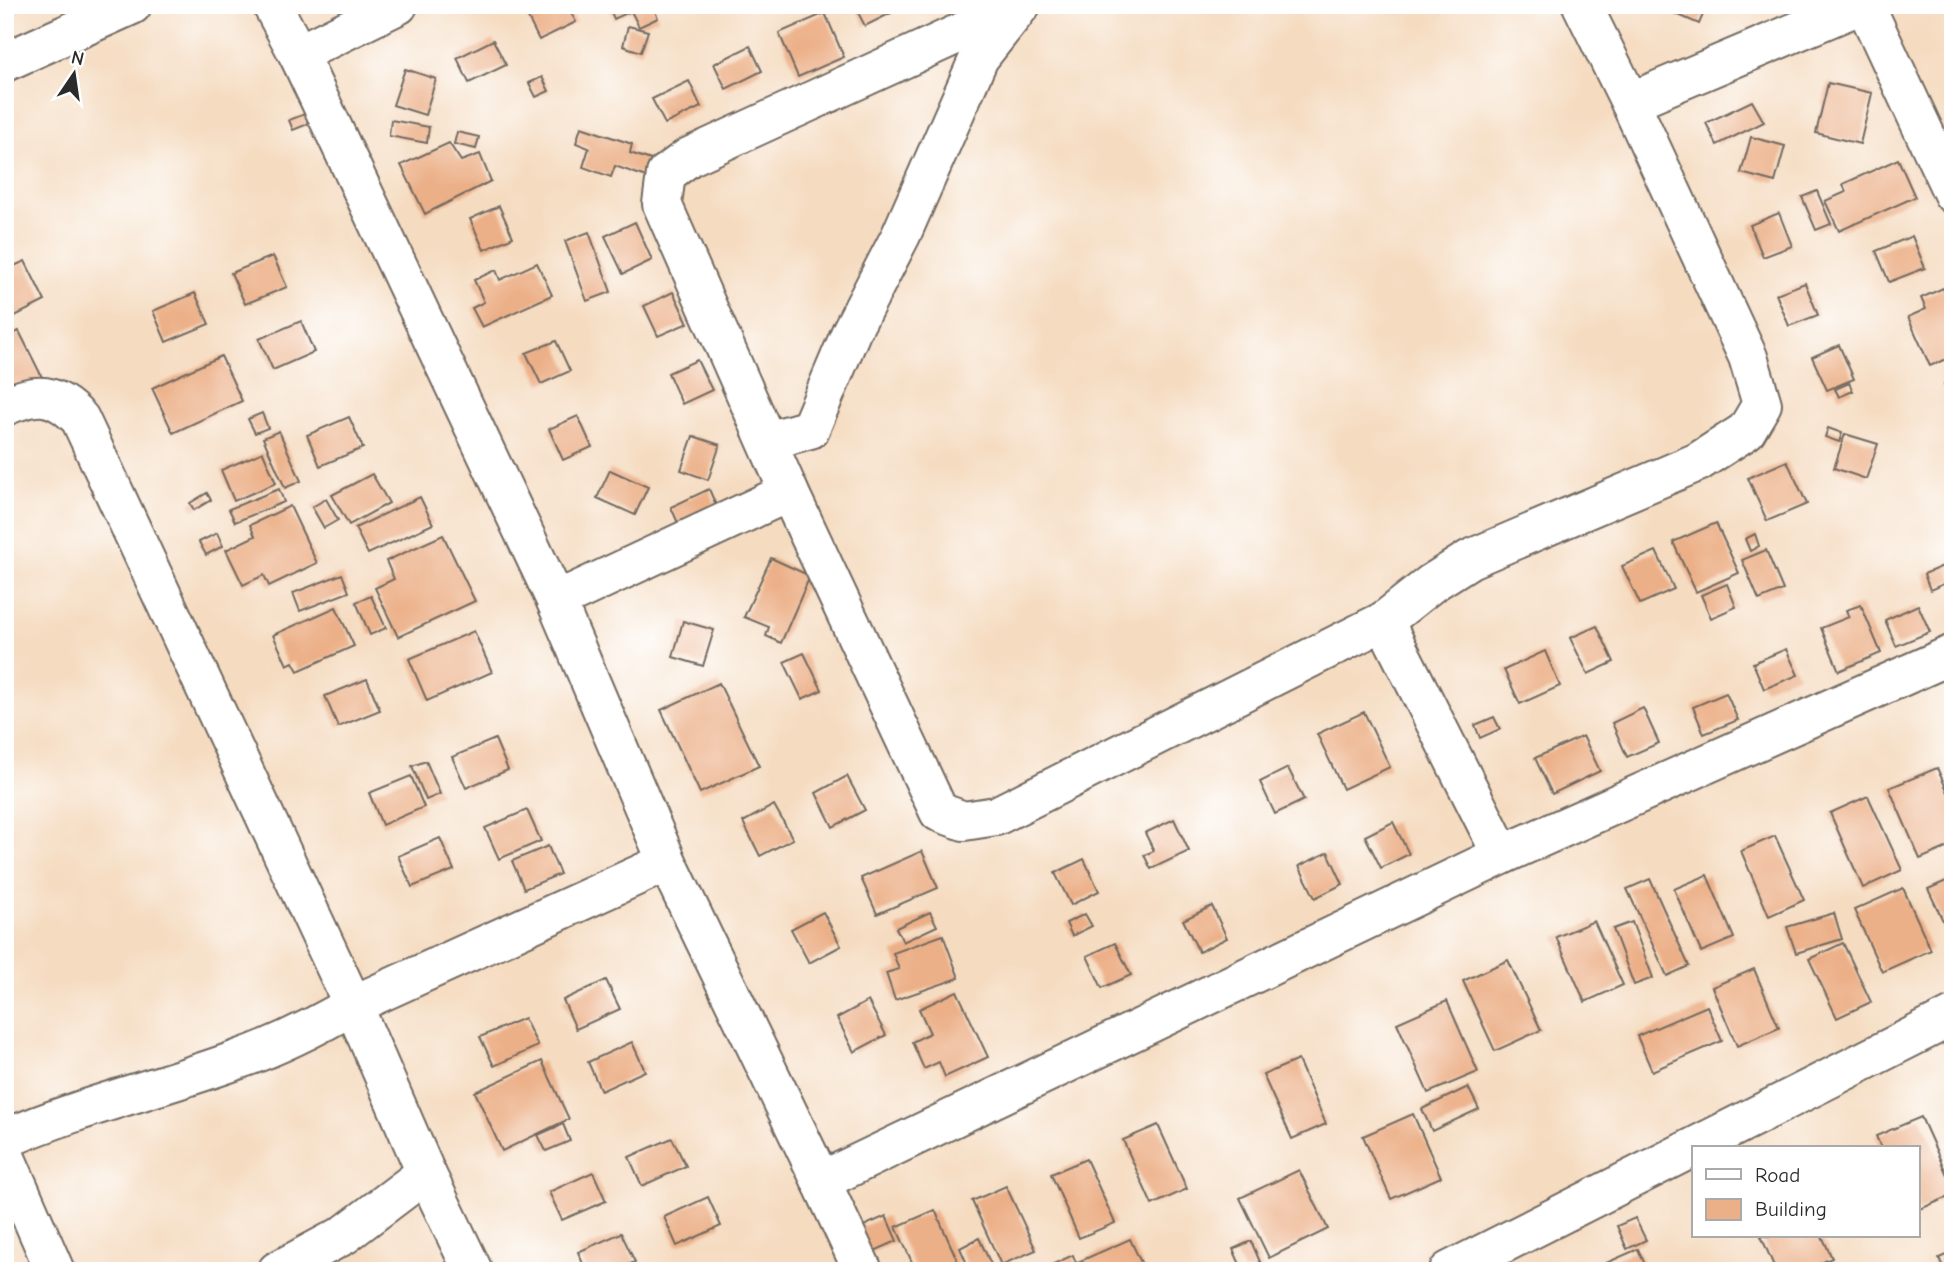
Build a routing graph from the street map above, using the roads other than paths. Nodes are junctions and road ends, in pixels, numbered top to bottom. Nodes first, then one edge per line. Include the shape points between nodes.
1 (132, 5) edge
2 (272, 5) edge
3 (398, 5) edge
4 (1021, 5) edge
5 (1582, 5) edge
6 (1862, 5) edge
7 (298, 54) junction
8 (5, 62) edge
9 (1630, 102) junction
10 (1953, 194) edge
11 (5, 406) edge
12 (767, 441) junction
13 (789, 492) junction
14 (556, 601) junction
15 (1384, 621) junction
16 (1953, 654) edge
17 (1502, 855) junction
18 (667, 862) junction
19 (353, 1005) junction
20 (1953, 1016) edge
21 (5, 1139) edge
22 (1696, 1146) edge
23 (1692, 1148) edge
24 (5, 1156) edge
25 (426, 1173) junction
26 (821, 1181) junction
27 (55, 1271) edge
28 (277, 1271) edge
29 (473, 1271) edge
30 (863, 1271) edge
31 (1449, 1271) edge

1 - 8 street
2 - 7 street
3 - 7 street
4 - 12 street via 979,58 810,429
4 - 12 street via 689,157 666,174 662,204
5 - 9 street
6 - 9 street
6 - 10 street
7 - 14 street
9 - 15 street via 1748,357 1762,404 1746,431 1698,462 1470,559
11 - 19 street via 29,396 48,397 80,419
12 - 13 street
13 - 14 street
13 - 15 street via 939,813 964,821 996,816
14 - 18 street
15 - 17 street
16 - 17 street
17 - 26 street
18 - 19 street
18 - 26 street
19 - 21 street via 239,1059 53,1118
19 - 25 street
20 - 22 street
23 - 31 street
24 - 27 street
25 - 28 street via 344,1236
25 - 29 street
26 - 30 street

